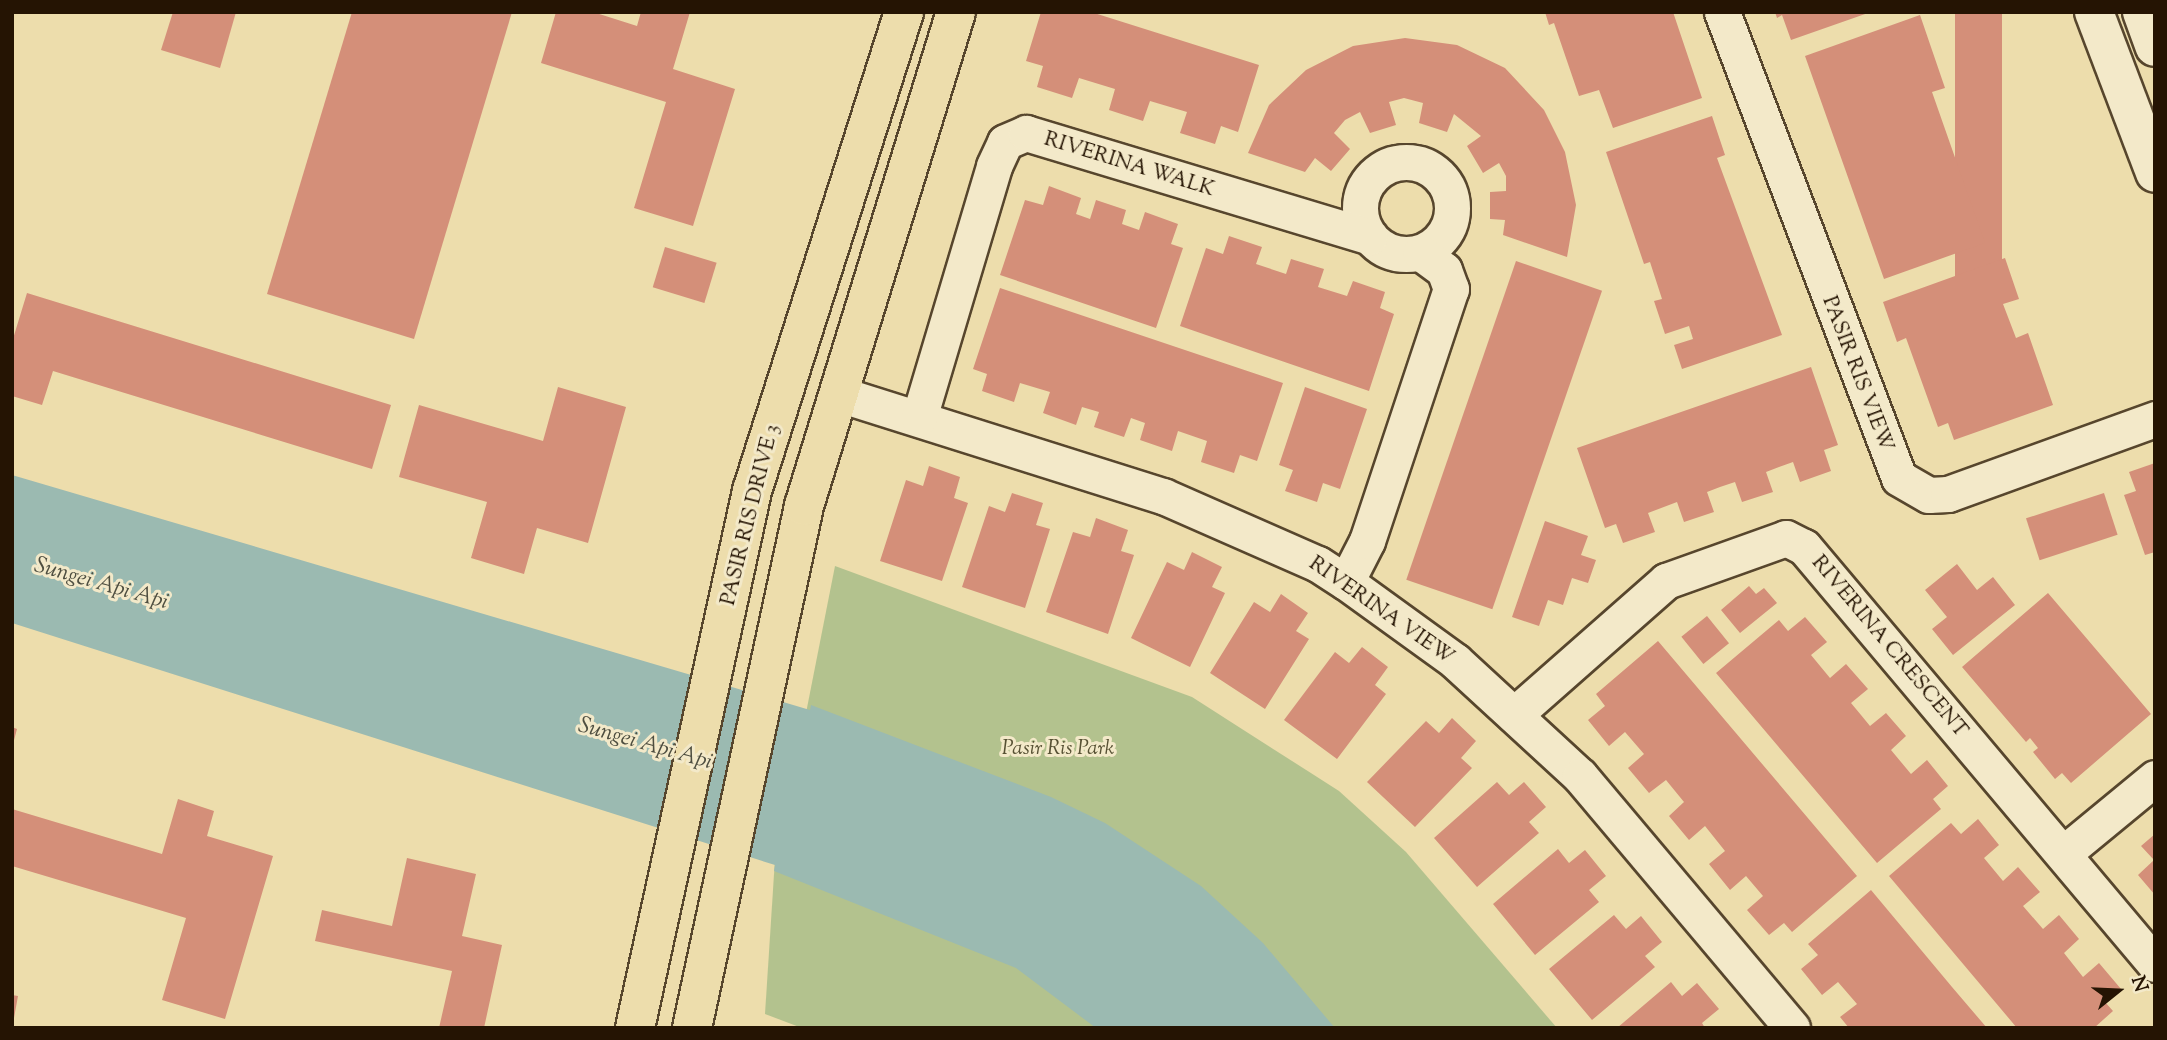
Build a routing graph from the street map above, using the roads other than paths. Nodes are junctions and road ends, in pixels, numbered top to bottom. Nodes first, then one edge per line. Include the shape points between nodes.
1 (904, 12) edge
2 (956, 12) edge
3 (1722, 12) edge
4 (2094, 12) edge
5 (2142, 12) edge
6 (2155, 47) edge
7 (2155, 173) edge
8 (1370, 237) junction
9 (1421, 253) junction
10 (839, 394) junction
11 (919, 418) junction
12 (2155, 419) edge
13 (1346, 582) junction
14 (1514, 715) junction
15 (2155, 778) edge
16 (2064, 853) junction
17 (2155, 964) edge
18 (635, 1027) edge
19 (692, 1028) edge
20 (1792, 1028) edge

1 - 18 main road, PASIR RIS DRIVE 3 via 752,491
2 - 10 main road
3 - 12 street, PASIR RIS VIEW via 1899,478 1929,495 1948,494
4 - 7 street
5 - 6 street
8 - 9 street, RIVERINA WALK via 1396,254
8 - 9 street via 1360,207 1368,181 1381,169 1411,162 1441,179 1451,197 1447,228
8 - 11 street, RIVERINA WALK via 1026,132 1005,142 994,166
9 - 13 street via 1444,270 1451,289 1367,541
10 - 11 street, RIVERINA VIEW
10 - 19 main road via 804,506
11 - 13 street, RIVERINA VIEW via 1163,496 1318,564
13 - 14 street, RIVERINA VIEW via 1455,661
14 - 16 street, RIVERINA CRESCENT via 1666,581 1786,538 1804,547
14 - 20 street, RIVERINA VIEW via 1580,776
15 - 16 street
16 - 17 street, RIVERINA CRESCENT

